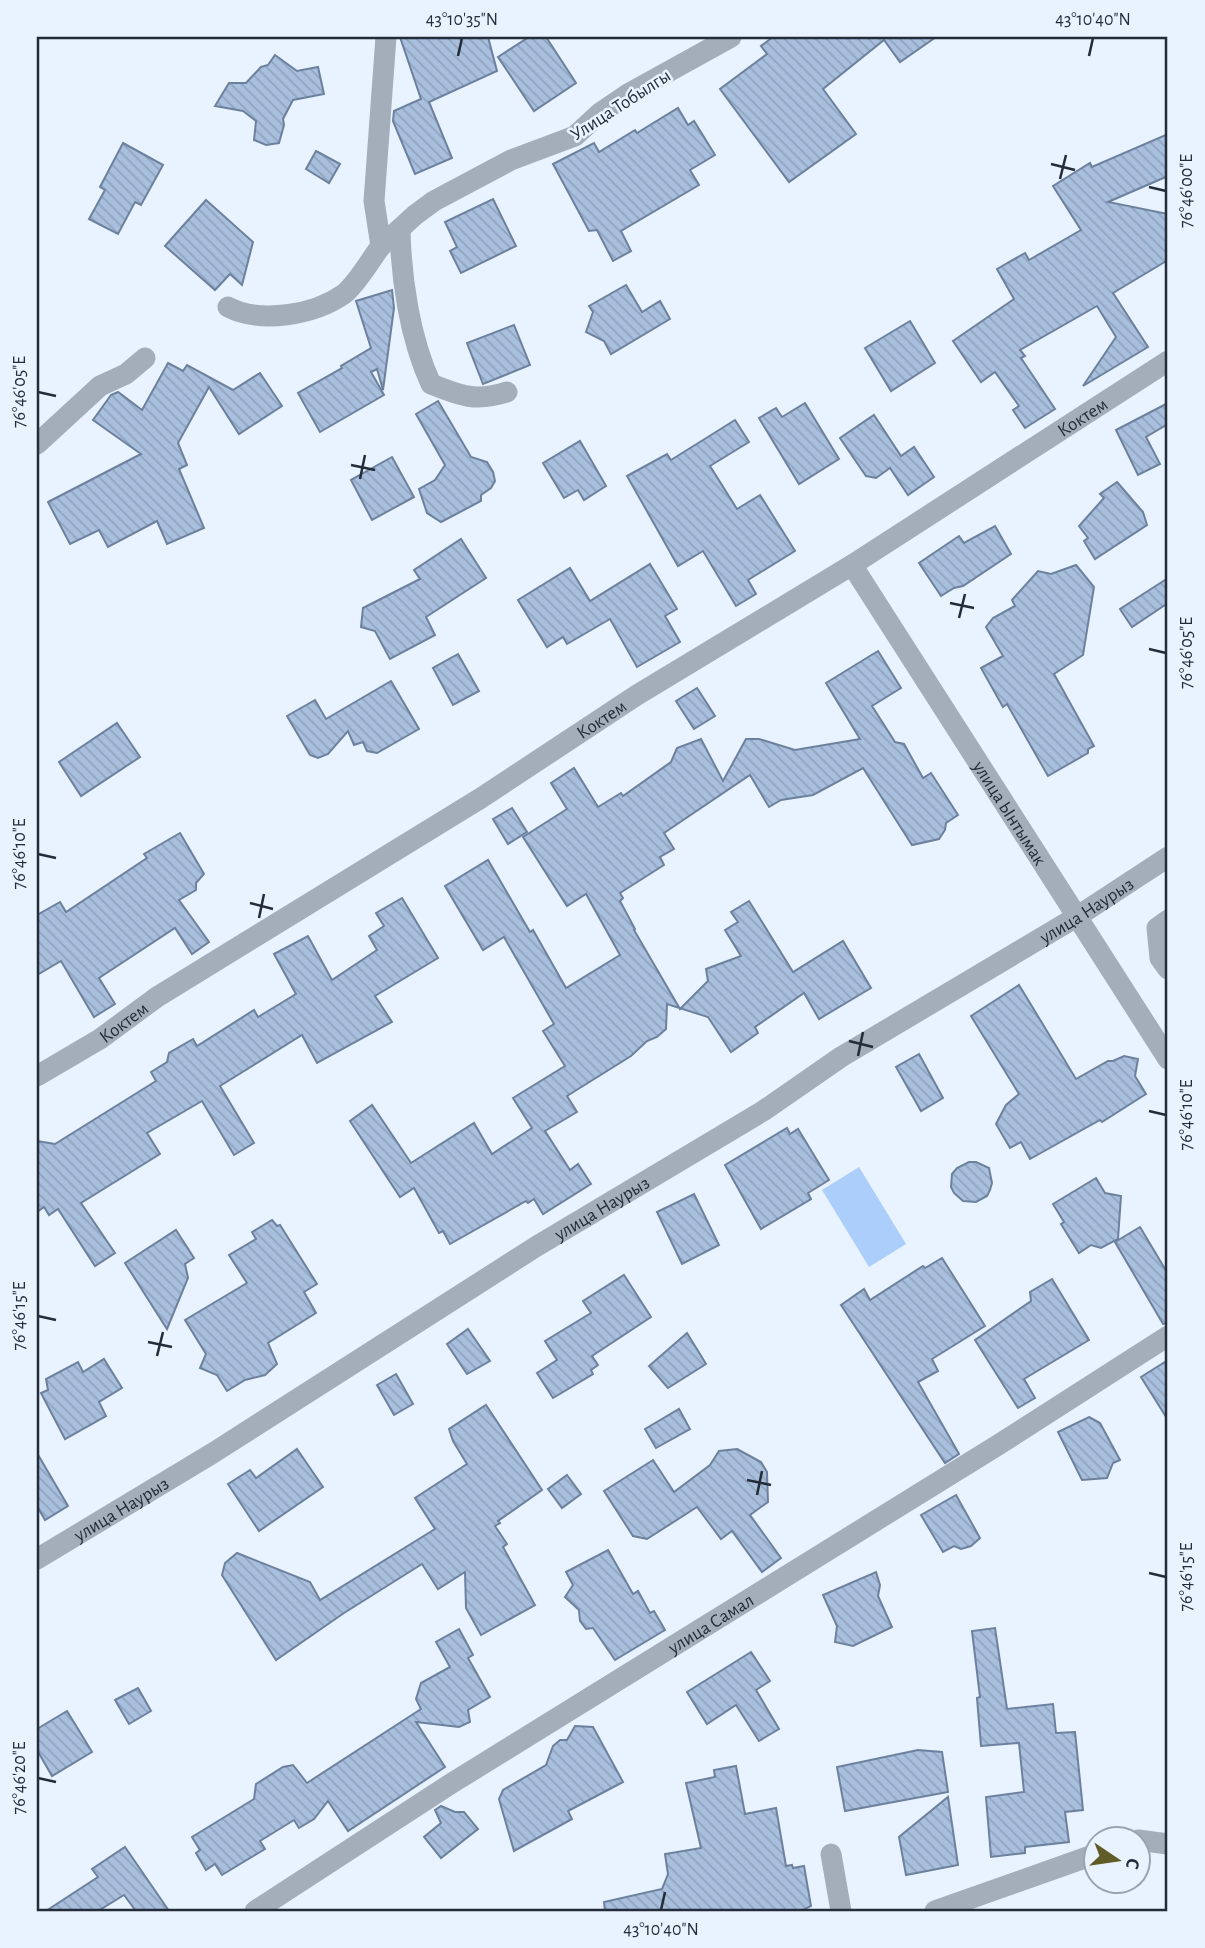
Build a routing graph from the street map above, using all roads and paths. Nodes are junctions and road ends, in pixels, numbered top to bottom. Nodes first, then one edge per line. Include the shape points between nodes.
1 (386, 37) edge
2 (731, 37) edge
3 (400, 229) junction
4 (381, 246) junction
5 (228, 307) dead end
6 (145, 358) dead end
7 (1168, 361) edge
8 (507, 393) dead end
9 (37, 444) edge
10 (852, 565) junction
11 (1168, 857) edge
12 (1078, 916) junction
13 (1168, 920) edge
14 (1168, 969) edge
15 (1168, 1059) edge
16 (37, 1076) edge
17 (1168, 1336) edge
18 (37, 1559) edge
19 (831, 1854) dead end
20 (1082, 1859) edge
21 (255, 1911) edge
22 (841, 1911) edge
23 (935, 1911) edge

1 - 4 street via 374,201
2 - 3 street, Улица Тобылгы via 628,94 575,136 511,160 458,188
3 - 4 street, Улица Тобылгы
3 - 8 street via 400,263 419,359 431,384 457,395 487,399
4 - 5 street, Улица Тобылгы via 345,293 318,306 289,315 261,316
6 - 9 street via 126,374 100,386
7 - 10 street, Коктем
10 - 12 street, улица Ынтымак
10 - 16 street, Коктем via 637,695
11 - 12 street, улица Наурыз
12 - 15 street, улица Ынтымак
12 - 18 street, улица Наурыз via 841,1057 763,1111 537,1246 213,1453
13 - 14 street via 1157,928 1160,958
17 - 21 street, улица Самал
19 - 22 street
20 - 23 street

